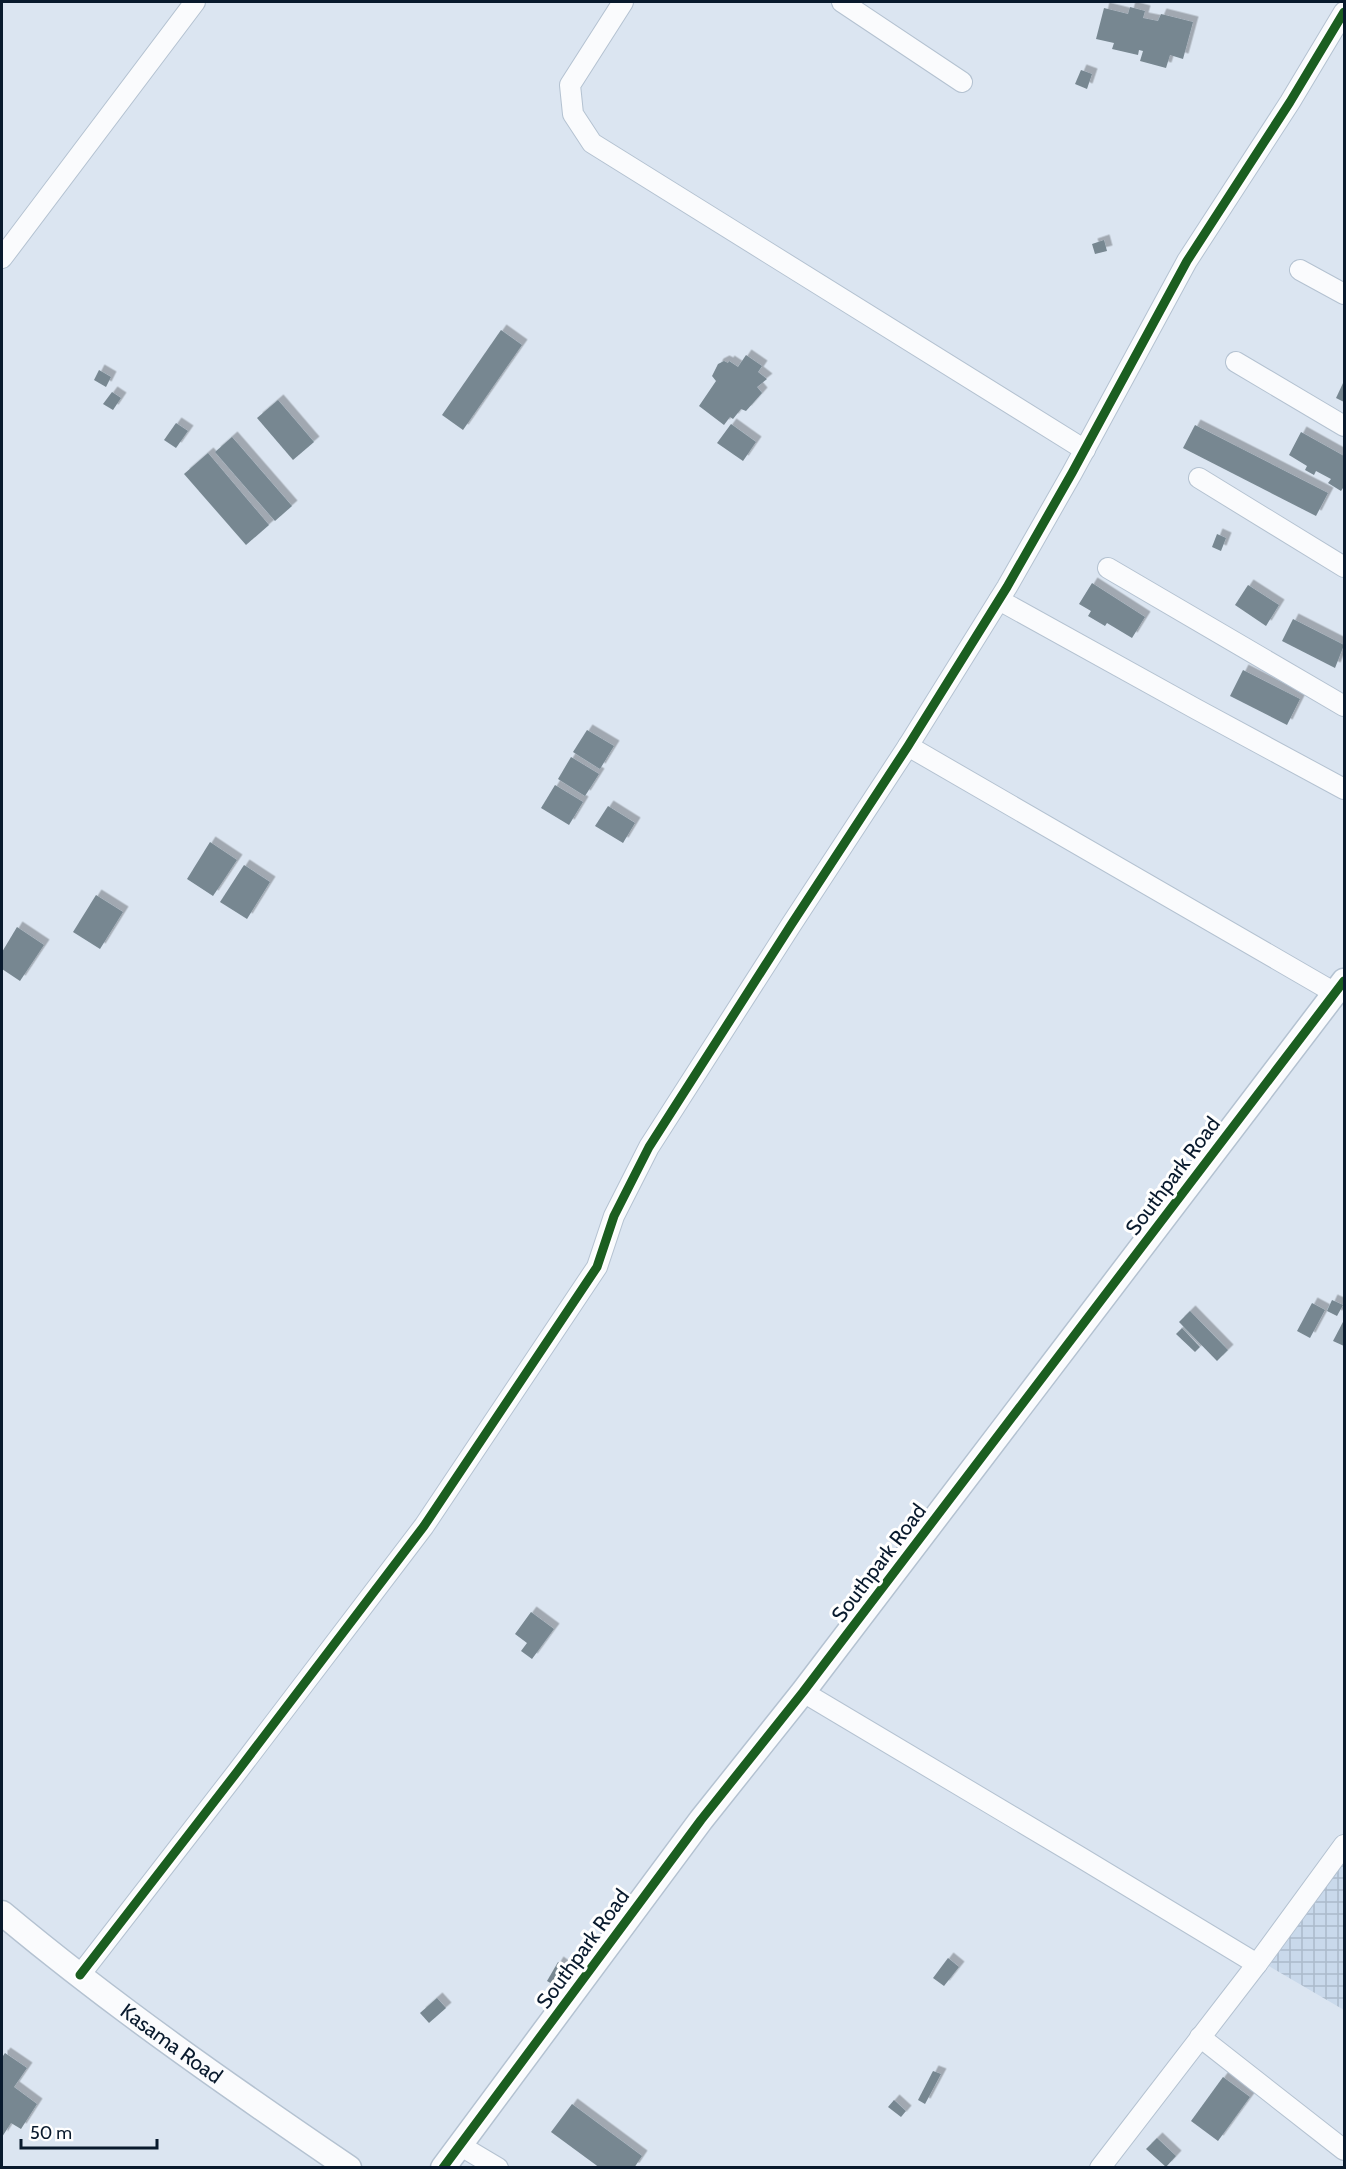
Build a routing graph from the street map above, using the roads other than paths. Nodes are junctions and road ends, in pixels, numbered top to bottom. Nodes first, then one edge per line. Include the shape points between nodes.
1 (195, 2) edge
2 (623, 2) edge
3 (842, 2) edge
4 (1344, 12) edge
5 (962, 82) dead end
6 (2, 258) edge
7 (1300, 270) dead end
8 (1344, 294) edge
9 (1236, 362) dead end
10 (1344, 426) edge
11 (1085, 450) junction
12 (1199, 478) dead end
13 (1344, 567) edge
14 (1108, 568) dead end
15 (999, 600) junction
16 (1344, 706) edge
17 (908, 746) junction
18 (1344, 789) edge
19 (1340, 987) edge
20 (803, 1692) junction
21 (1344, 1845) edge
22 (2, 1913) edge
23 (1257, 1964) junction
24 (80, 1975) junction
25 (1200, 2037) junction
26 (461, 2146) junction
27 (1344, 2150) edge
28 (349, 2168) edge
29 (443, 2168) edge
30 (498, 2168) edge
31 (1100, 2168) edge

1 - 6 street
2 - 11 street via 570,86 573,114 592,144
3 - 5 street
4 - 11 street via 1187,261
7 - 8 street
9 - 10 street
11 - 15 street
12 - 13 street
14 - 16 street
15 - 17 street
15 - 18 street
17 - 19 street
17 - 24 street via 649,1147 614,1216 597,1267 424,1526
19 - 20 street, Southpark Road
20 - 23 street
20 - 26 street, Southpark Road via 588,1970
21 - 23 street
22 - 24 street, Kasama Road
23 - 25 street
24 - 28 street, Kasama Road via 219,2079
25 - 27 street
25 - 31 street
26 - 29 street, Southpark Road
26 - 30 street

